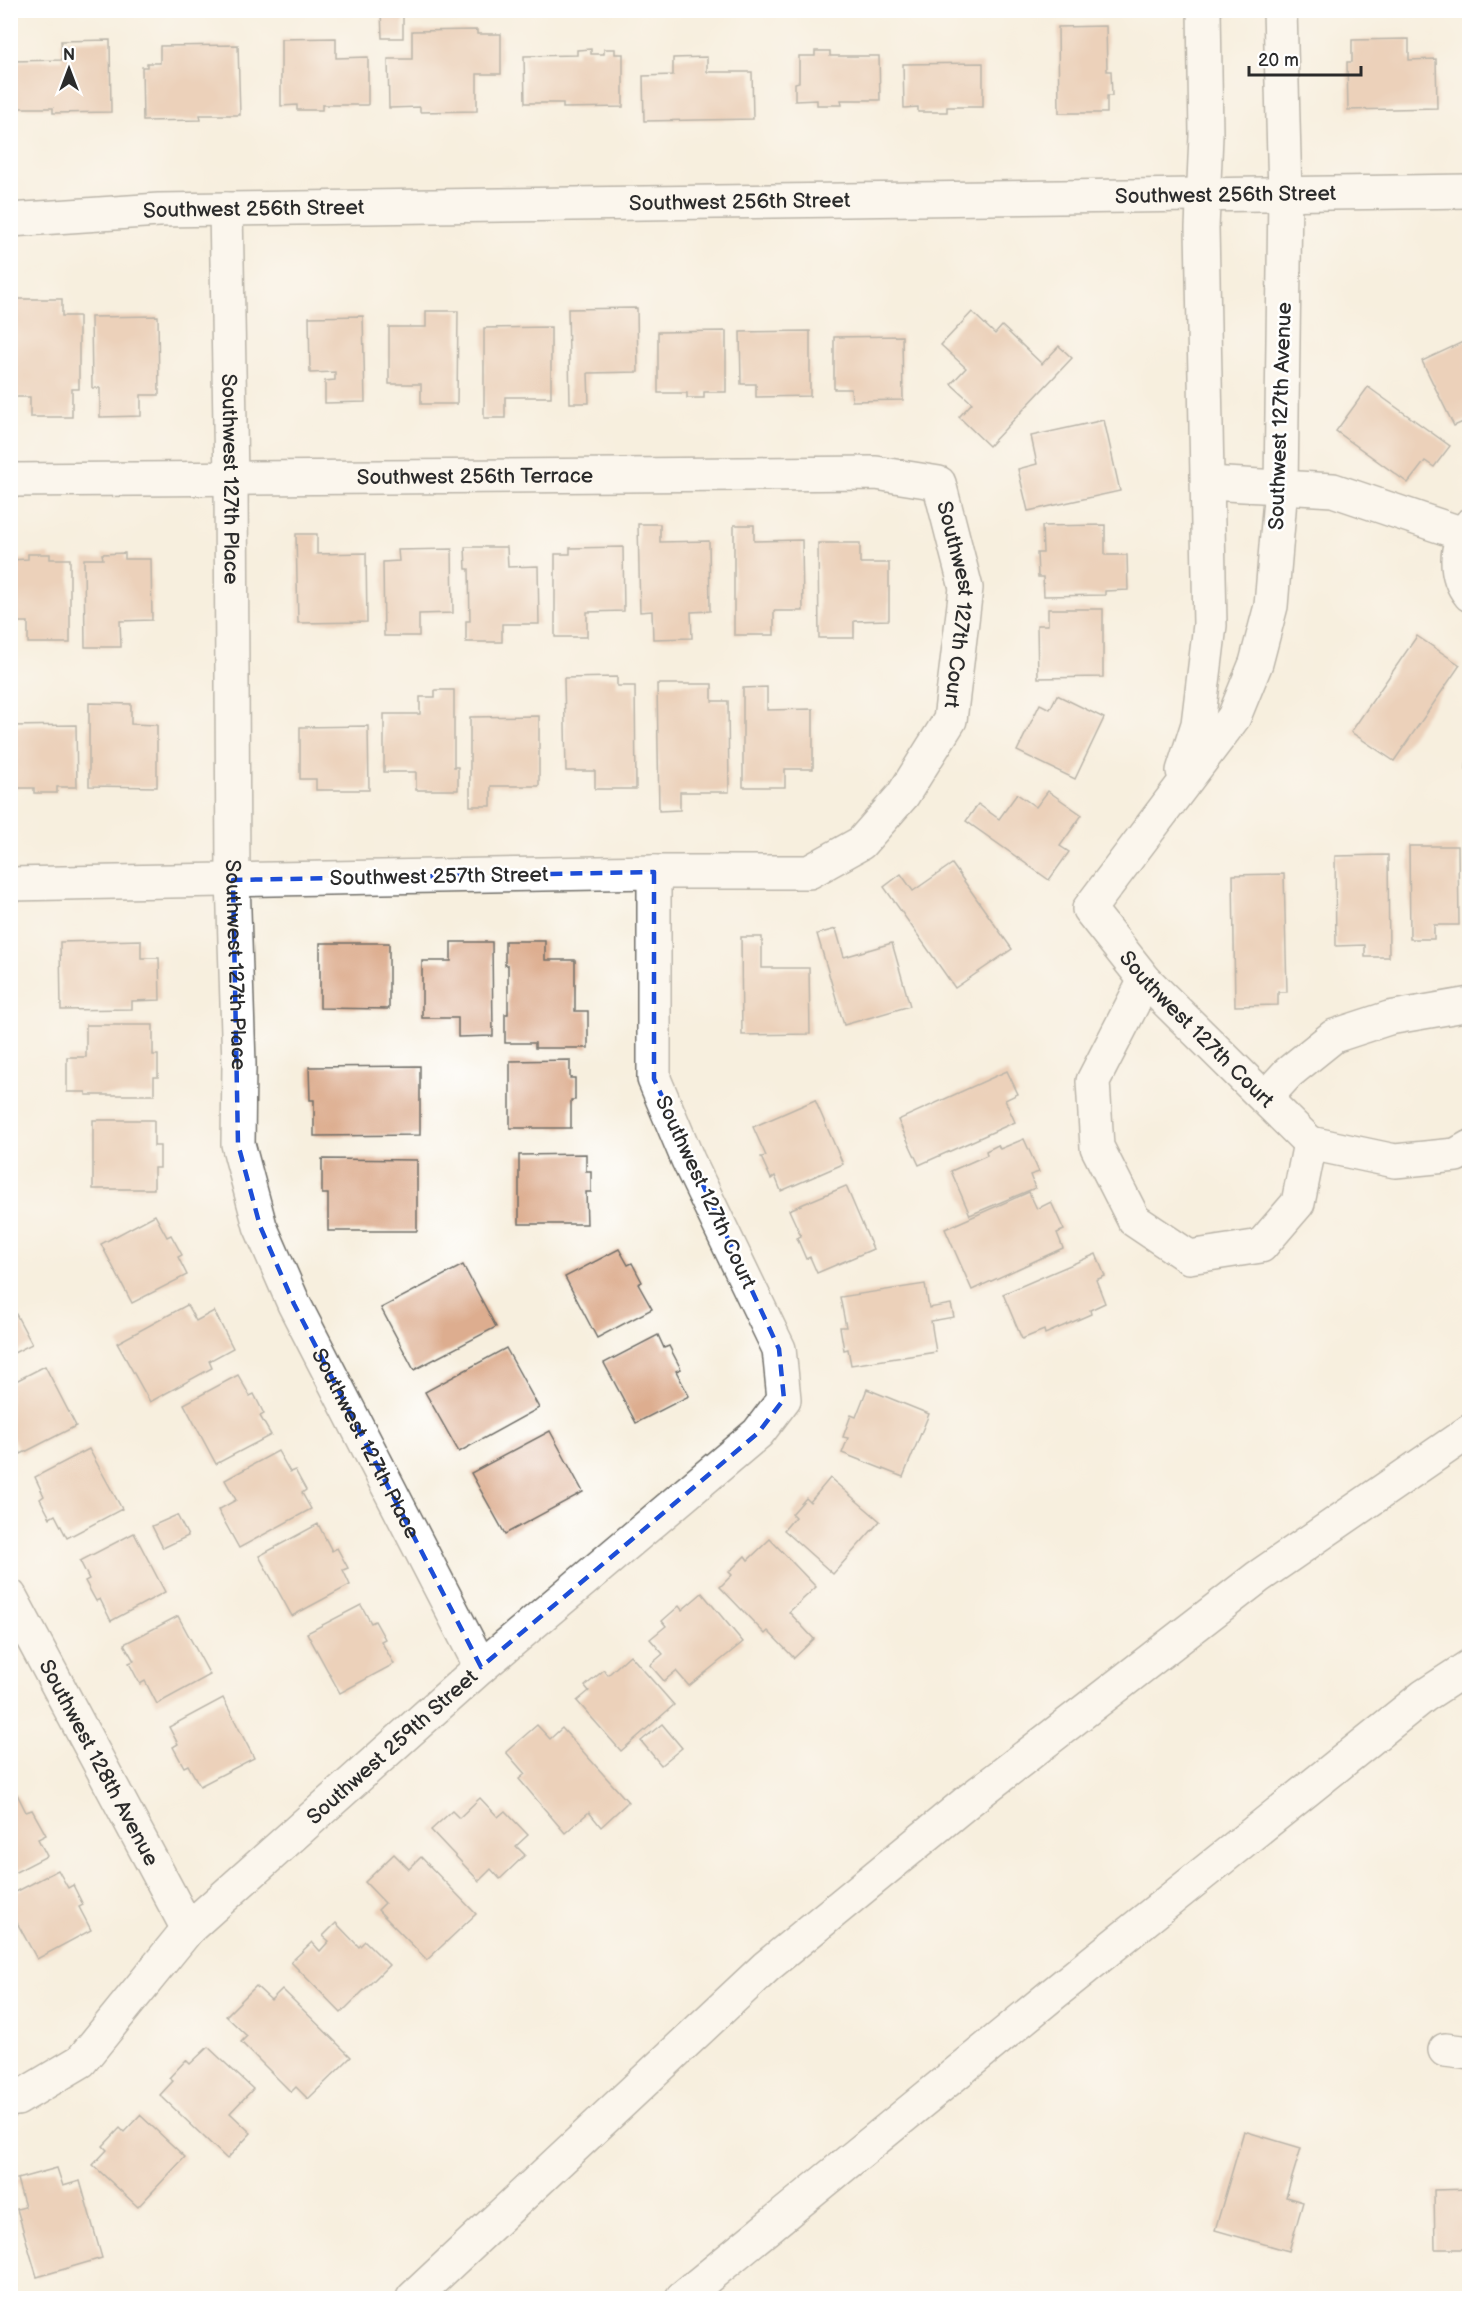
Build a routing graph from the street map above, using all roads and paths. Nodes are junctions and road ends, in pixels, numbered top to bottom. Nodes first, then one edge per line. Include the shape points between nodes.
1 (1204, 10) edge
2 (1280, 10) edge
3 (1470, 191) edge
4 (1285, 194) junction
5 (1203, 195) junction
6 (226, 209) junction
7 (10, 220) edge
8 (231, 478) junction
9 (10, 480) edge
10 (939, 483) joint
11 (1208, 483) junction
12 (1281, 487) junction
13 (1466, 530) edge
14 (1470, 595) edge
15 (1176, 796) junction
16 (861, 843) joint
17 (654, 872) junction
18 (233, 880) junction
19 (10, 884) edge
20 (1089, 909) joint
21 (1145, 980) junction
22 (1470, 1004) edge
23 (1265, 1098) junction
24 (1310, 1143) junction
25 (1463, 1151) edge
26 (784, 1399) joint
27 (1470, 1431) edge
28 (10, 1596) edge
29 (481, 1666) junction
30 (1470, 1666) edge
31 (188, 1929) junction
32 (10, 2100) edge
33 (413, 2298) edge
34 (682, 2298) edge

1 - 5 main road, Southwest 127th Avenue
2 - 4 main road, Southwest 127th Avenue
3 - 4 main road, Southwest 256th Street
4 - 5 main road, Southwest 256th Street
4 - 12 main road, Southwest 127th Avenue
5 - 6 main road, Southwest 256th Street
5 - 11 main road, Southwest 127th Avenue
6 - 7 main road, Southwest 256th Street
6 - 8 main road, Southwest 127th Place
8 - 9 main road, Southwest 256th Terrace
8 - 10 main road, Southwest 256th Terrace via 876,473
8 - 18 main road, Southwest 127th Place
10 - 16 main road, Southwest 127th Court via 966,588 950,720 903,795
11 - 12 main road
11 - 15 main road, Southwest 127th Avenue via 1210,625 1198,724
12 - 13 main road via 1333,490
12 - 15 main road, Southwest 127th Avenue via 1271,606 1256,663 1234,717
13 - 14 main road via 1458,552 1459,571
15 - 20 main road, Southwest 127th Avenue
16 - 17 main road, Southwest 257th Street via 809,872
17 - 18 main road, Southwest 257th Street
17 - 26 main road, Southwest 127th Court via 654,1079 688,1160 779,1349
18 - 19 main road, Southwest 257th Street
18 - 29 main road, Southwest 127th Place via 238,1144 260,1226 294,1304
20 - 21 main road, Southwest 127th Court
21 - 23 main road, Southwest 127th Court
21 - 24 main road via 1092,1081 1097,1147 1134,1220 1189,1257 1261,1246 1298,1203
22 - 23 main road via 1389,1018 1334,1036 1288,1073
23 - 24 main road, Southwest 127th Court
24 - 25 main road via 1395,1161
26 - 29 main road, Southwest 259th Street via 758,1433
27 - 33 main road via 1258,1577 940,1824 766,1967
28 - 31 main road, Southwest 128th Avenue
29 - 31 main road, Southwest 259th Street
30 - 34 main road via 1424,1696 1062,1986
31 - 32 main road, Southwest 259th Street via 81,2061

